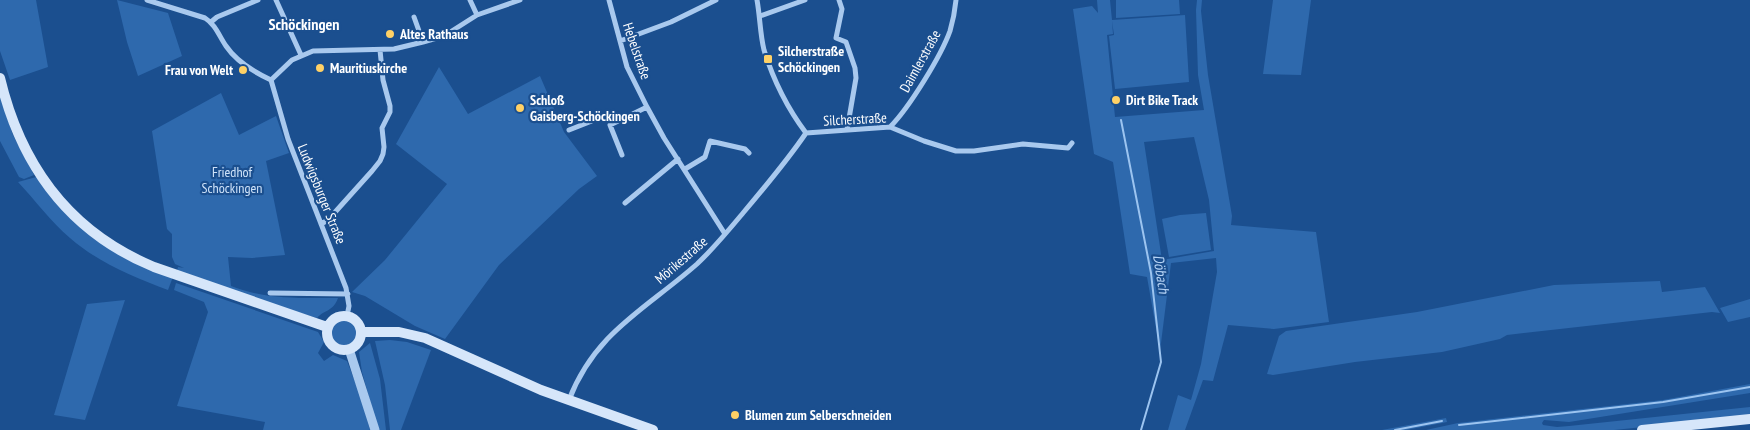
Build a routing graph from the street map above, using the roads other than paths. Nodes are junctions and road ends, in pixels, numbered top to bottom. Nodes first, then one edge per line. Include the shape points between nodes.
1 (147, 0) edge
2 (258, 0) edge
3 (276, 0) edge
4 (470, 0) edge
5 (520, 0) edge
6 (609, 0) edge
7 (716, 0) edge
8 (757, 0) edge
9 (805, 0) edge
10 (839, 0) edge
11 (956, 0) edge
12 (477, 15) junction
13 (760, 16) junction
14 (414, 17) dead end
15 (212, 22) junction
16 (620, 41) junction
17 (423, 42) junction
18 (380, 50) junction
19 (301, 55) junction
20 (0, 78) edge
21 (272, 80) junction
22 (647, 107) junction
23 (610, 126) junction
24 (890, 127) junction
25 (569, 130) dead end
26 (847, 130) junction
27 (806, 133) junction
28 (1072, 143) dead end
29 (749, 153) dead end
30 (622, 155) dead end
31 (678, 159) junction
32 (686, 169) junction
33 (626, 202) dead end
34 (321, 224) junction
35 (725, 234) junction
36 (270, 293) dead end
37 (348, 294) junction
38 (347, 316) junction
39 (327, 327) junction
40 (361, 332) junction
41 (349, 349) junction
42 (569, 400) junction
43 (1750, 419) edge
44 (375, 430) edge
45 (653, 430) edge
46 (1642, 430) edge

1 - 15 street
2 - 15 street
3 - 19 street
4 - 12 street
5 - 12 street
6 - 16 street, Hebelstraße
7 - 16 street via 671,22
8 - 13 street, Silcherstraße
9 - 13 street
10 - 26 street via 842,9 836,38 846,42 856,78
11 - 24 street, Daimlerstraße via 950,32 901,116
12 - 17 street via 444,36
13 - 27 street, Silcherstraße via 764,50 780,88
14 - 17 street
15 - 21 street via 232,52
16 - 22 street, Hebelstraße via 627,67
17 - 18 street
18 - 19 street via 332,49
18 - 34 street via 390,106 382,128 383,154 372,171
19 - 21 street
20 - 39 main road via 21,143 36,169 58,199 99,237 136,260
21 - 34 street, Ludwigsburger Straße via 288,139
22 - 23 street
22 - 31 street, Hebelstraße
23 - 25 street via 606,113
23 - 30 street
24 - 26 street, Silcherstraße
24 - 28 street, Silcherstraße via 956,151 1023,144 1068,148
26 - 27 street, Silcherstraße
27 - 35 street, Mörikestraße
29 - 32 street via 745,149 710,141 705,157
31 - 32 street, Hebelstraße
31 - 33 street
32 - 35 street, Hebelstraße
34 - 37 street, Ludwigsburger Straße
35 - 42 street, Mörikestraße via 697,264 610,336 586,366
36 - 37 street
37 - 38 street, Ludwigsburger Straße
38 - 39 main road via 335,318
38 - 40 main road via 356,321
39 - 41 main road via 326,335 331,344 339,350
40 - 41 main road via 357,343
40 - 42 main road via 399,332 425,338
41 - 44 street
42 - 45 main road
43 - 46 main road

